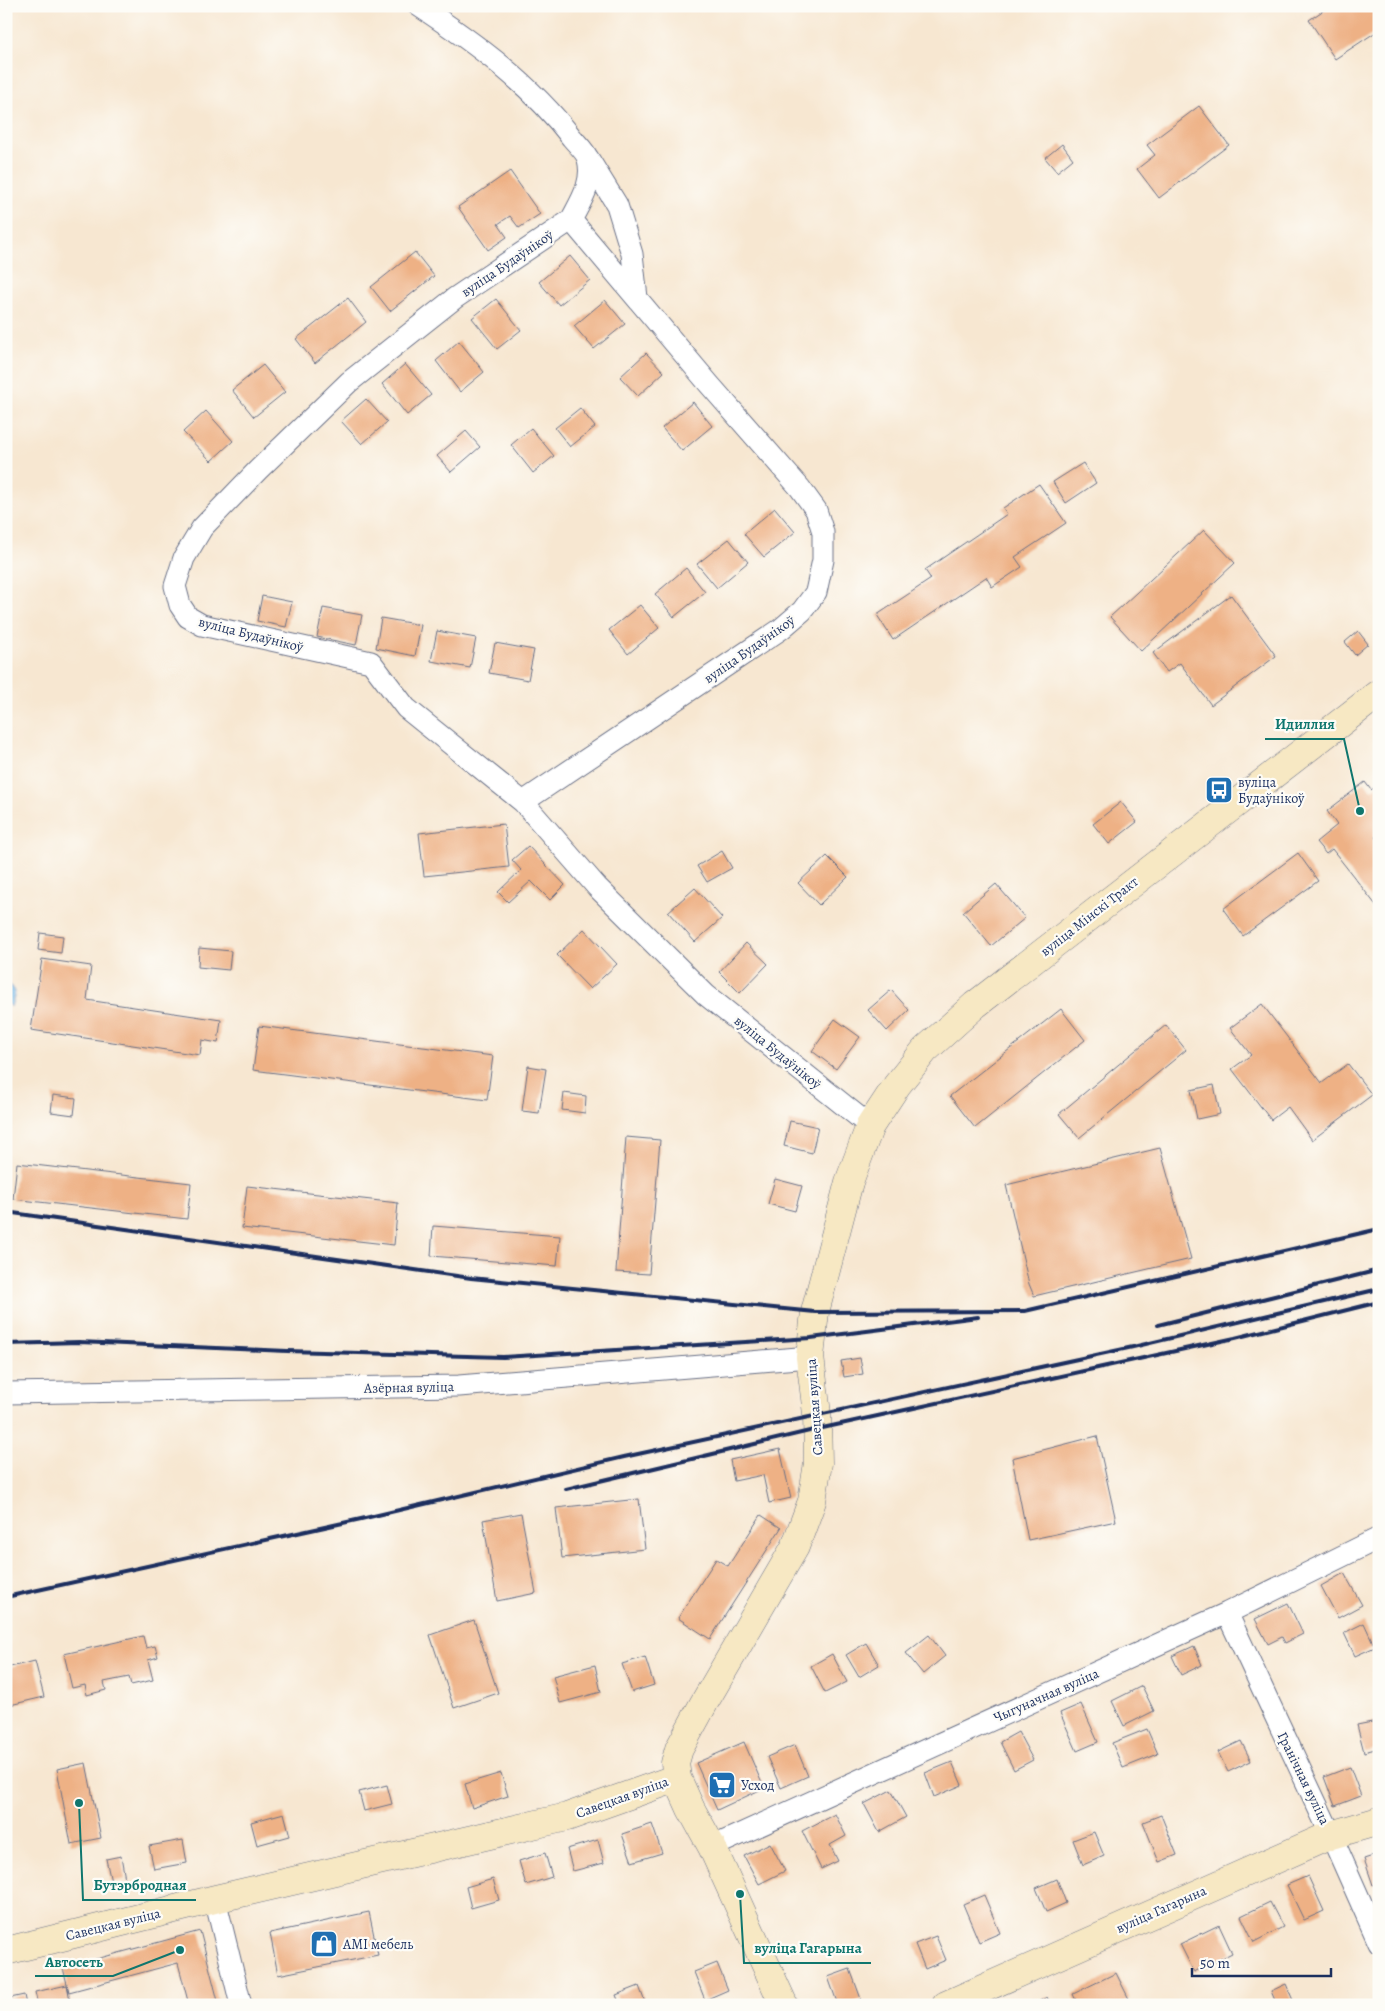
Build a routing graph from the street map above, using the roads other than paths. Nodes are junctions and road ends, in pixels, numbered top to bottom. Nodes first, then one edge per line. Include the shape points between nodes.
1 (419, 6) edge
2 (588, 158) junction
3 (571, 220) junction
4 (637, 298) junction
5 (1379, 693) edge
6 (524, 802) junction
7 (870, 1126) junction
8 (849, 1182) joint
9 (810, 1356) junction
10 (6, 1393) edge
11 (1379, 1538) edge
12 (1227, 1614) junction
13 (677, 1778) junction
14 (1379, 1821) edge
15 (1331, 1835) junction
16 (712, 1847) junction
17 (215, 1899) junction
18 (1379, 1943) edge
19 (6, 1951) edge
20 (241, 2005) edge
21 (784, 2005) edge
22 (946, 2005) edge

1 - 2 street via 463,35 522,82
2 - 3 street via 589,185
2 - 4 street via 617,205 632,254
3 - 4 street, вуліца Будаўнікоў
3 - 6 street, вуліца Будаўнікоў via 455,298 349,382 202,528 184,558 175,586 180,605 188,617 202,625 371,662 406,708
4 - 6 street, вуліца Будаўнікоў via 816,510 823,532 823,560 816,592 802,611 781,629
5 - 7 main road, вуліца Мінскі Тракт via 975,1005 925,1050
6 - 7 street, вуліца Будаўнікоў via 597,887 706,995
7 - 8 main road, вуліца Мінскі Тракт
8 - 9 main road, Савецкая вуліца via 815,1312
9 - 10 street, Азёрная вуліца via 459,1386
9 - 13 main road, Савецкая вуліца via 817,1414 818,1463 805,1524 791,1555 679,1749 674,1763
11 - 12 street, Чыгуначная вуліца
12 - 15 street, Гранічная вуліца
12 - 16 street, Чыгуначная вуліца
13 - 16 main road
13 - 17 main road, Савецкая вуліца via 567,1817
14 - 15 main road, вуліца Гагарына
15 - 18 street, Гранічная вуліца
15 - 22 main road, вуліца Гагарына
16 - 21 main road
17 - 19 main road, Савецкая вуліца
17 - 20 street

